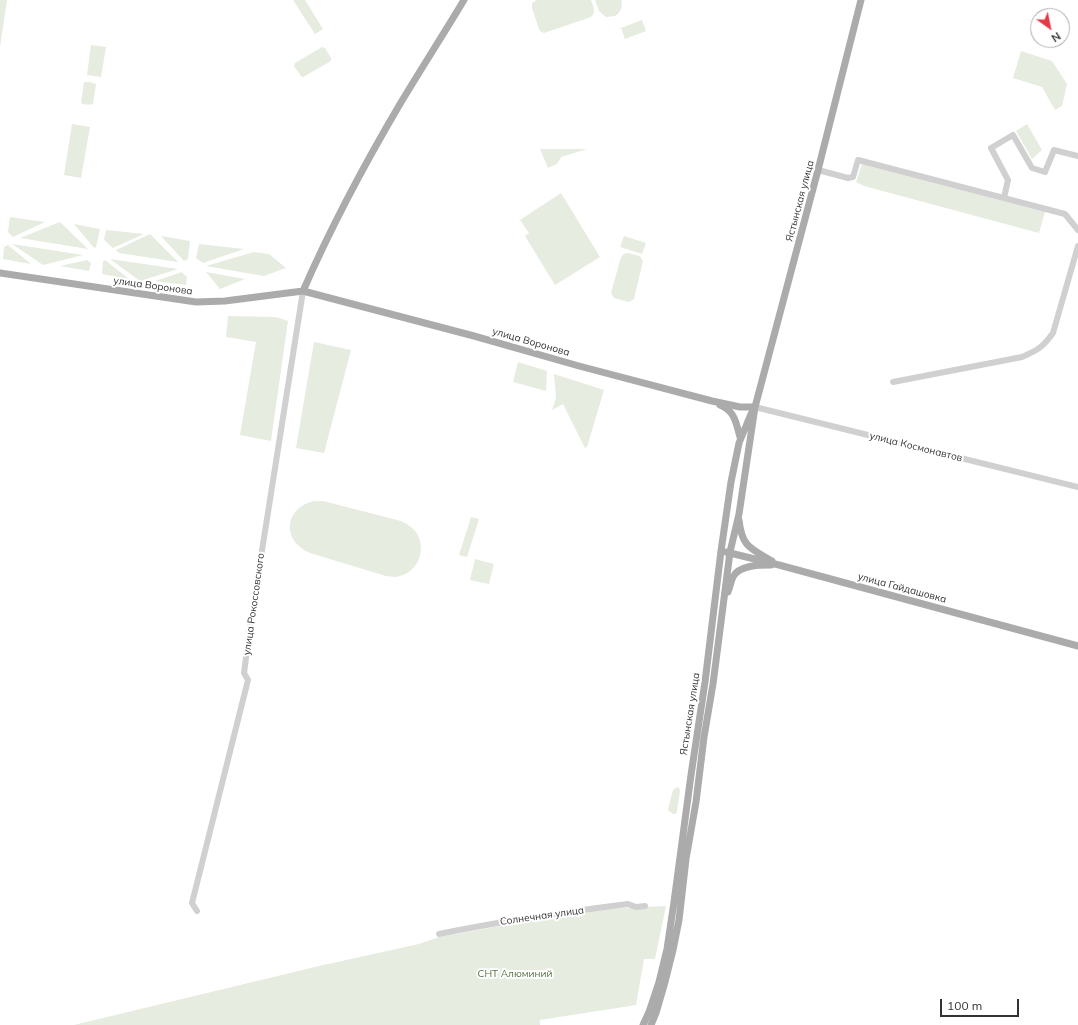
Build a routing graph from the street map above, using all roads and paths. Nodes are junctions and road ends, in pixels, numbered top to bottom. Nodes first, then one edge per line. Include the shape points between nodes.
1 (464, 0) edge
2 (861, 0) edge
3 (1078, 156) edge
4 (818, 170) junction
5 (1004, 198) junction
6 (1078, 230) edge
7 (1078, 246) edge
8 (1, 273) edge
9 (303, 291) junction
10 (893, 382) dead end
11 (712, 401) junction
12 (755, 407) junction
13 (740, 437) junction
14 (1078, 487) edge
15 (739, 514) junction
16 (721, 551) junction
17 (730, 552) junction
18 (779, 565) junction
19 (722, 612) junction
20 (1078, 646) edge
21 (645, 906) dead end
22 (197, 911) dead end
23 (439, 934) dead end
24 (643, 1025) edge
25 (651, 1025) edge

1 - 9 main road via 361,173 330,230
2 - 4 main road, Ястынская улица
3 - 5 street via 1054,150 1045,172 1032,168 1013,135 991,148 1008,180
4 - 5 street via 853,177 858,160
4 - 12 main road, Ястынская улица
5 - 6 street via 1065,214
7 - 10 street via 1053,332 1047,342 1036,351 1022,357
8 - 9 main road, улица Воронова via 196,302
9 - 11 main road, улица Воронова
9 - 22 street, улица Рокоссовского via 251,620 244,673 248,680 192,903
11 - 12 main road, улица Воронова via 740,407
11 - 13 main road via 732,413
12 - 13 main road, Ястынская улица
12 - 14 street, улица Космонавтов
12 - 15 main road, Ястынская улица
13 - 16 main road, Ястынская улица
15 - 17 main road, Ястынская улица
15 - 18 main road via 740,530 746,544
16 - 17 main road, улица Гайдашовка
16 - 24 main road, Ястынская улица via 706,682 672,918 659,982
17 - 18 main road, улица Гайдашовка
17 - 19 main road, Ястынская улица
18 - 19 main road via 740,570 733,576
18 - 20 main road, улица Гайдашовка
19 - 25 main road, Ястынская улица via 679,920 666,982
21 - 23 street, Солнечная улица via 636,907 628,904 566,912 495,922

